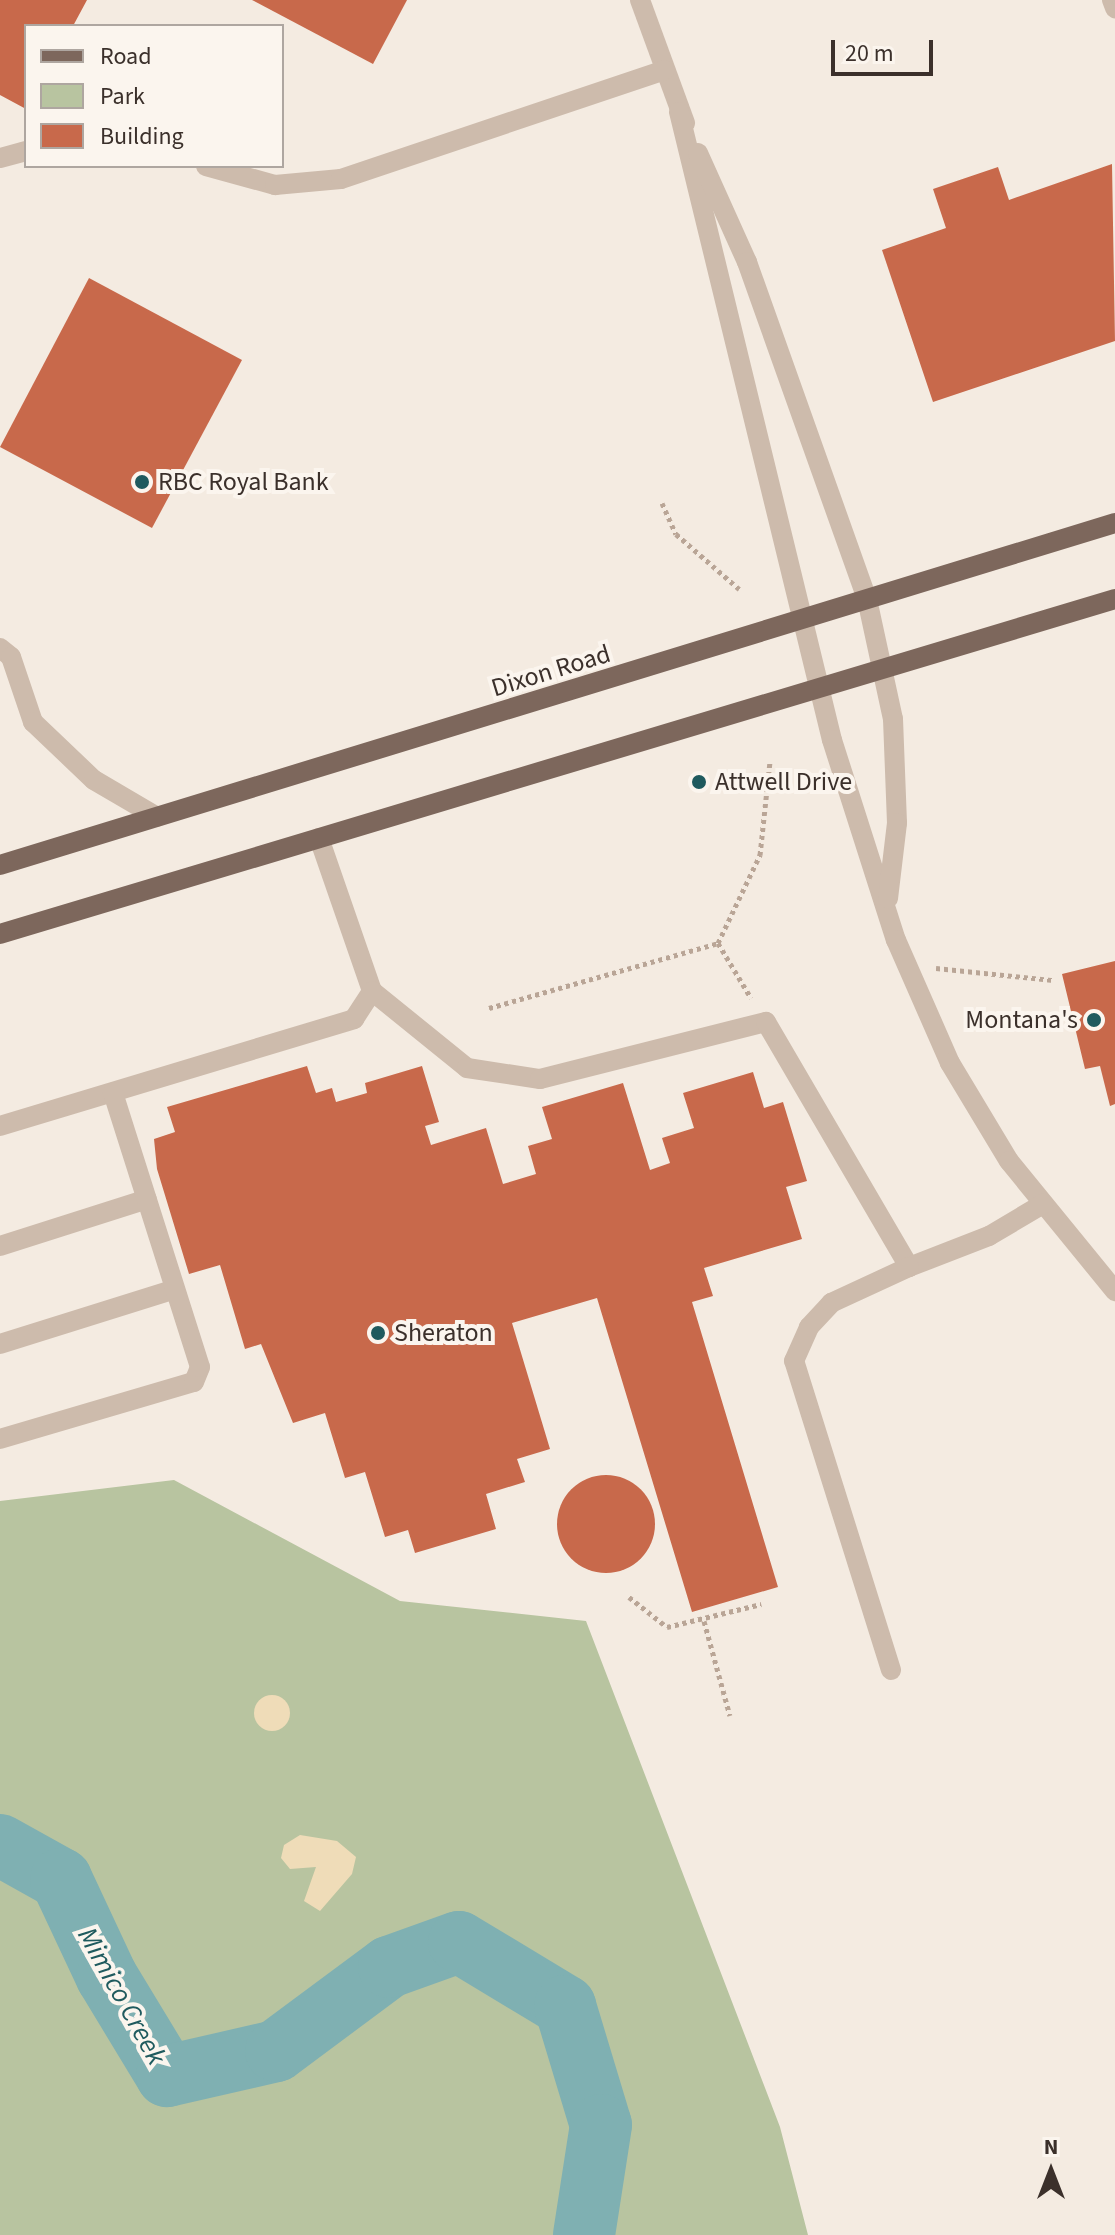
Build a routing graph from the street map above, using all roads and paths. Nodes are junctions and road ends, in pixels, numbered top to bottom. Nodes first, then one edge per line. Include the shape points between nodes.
1 (640, 0) edge
2 (1112, 0) edge
3 (1115, 8) edge
4 (664, 70) junction
5 (679, 112) junction
6 (24, 152) edge
7 (0, 158) edge
8 (213, 168) edge
9 (662, 503) dead end
10 (1115, 523) edge
11 (739, 589) dead end
12 (867, 599) junction
13 (1115, 599) edge
14 (805, 621) junction
15 (0, 648) edge
16 (882, 669) junction
17 (820, 691) junction
18 (770, 761) dead end
19 (157, 817) junction
20 (319, 838) junction
21 (0, 865) edge
22 (887, 902) junction
23 (0, 934) edge
24 (718, 943) junction
25 (907, 967) junction
26 (1053, 980) dead end
27 (372, 991) junction
28 (489, 1008) dead end
29 (766, 1022) junction
30 (113, 1092) junction
31 (0, 1126) edge
32 (147, 1199) junction
33 (1043, 1204) junction
34 (0, 1246) edge
35 (909, 1267) junction
36 (175, 1289) junction
37 (1115, 1291) edge
38 (0, 1344) edge
39 (0, 1439) edge
40 (629, 1597) dead end
41 (761, 1604) dead end
42 (704, 1621) junction
43 (891, 1670) dead end
44 (730, 1716) dead end

1 - 4 street
2 - 3 street
4 - 5 street
4 - 8 street via 341,179 275,185
5 - 12 street via 747,262
5 - 14 street
6 - 7 street
9 - 11 path via 676,534
10 - 12 main road, Dixon Road
12 - 14 main road, Dixon Road
12 - 16 street
13 - 16 main road
14 - 17 street
14 - 19 main road, Dixon Road
15 - 19 street via 11,657 33,722 94,780
16 - 17 main road
16 - 22 street via 893,719 897,823
17 - 20 main road
17 - 22 street
18 - 24 path via 760,855
19 - 21 main road, Dixon Road
20 - 23 main road
20 - 27 street
22 - 25 street
24 - 28 path
24 - 29 path
25 - 26 path via 1006,970
25 - 33 street via 950,1063
27 - 29 street via 467,1068 540,1079
27 - 30 street via 354,1019
29 - 35 street
30 - 31 street
30 - 32 street
32 - 34 street
32 - 36 street
33 - 35 street via 989,1236
33 - 37 street
35 - 43 street via 831,1303 809,1327 794,1361
36 - 38 street
36 - 39 street via 200,1367 194,1382
40 - 42 path via 667,1627
41 - 42 path
42 - 44 path

